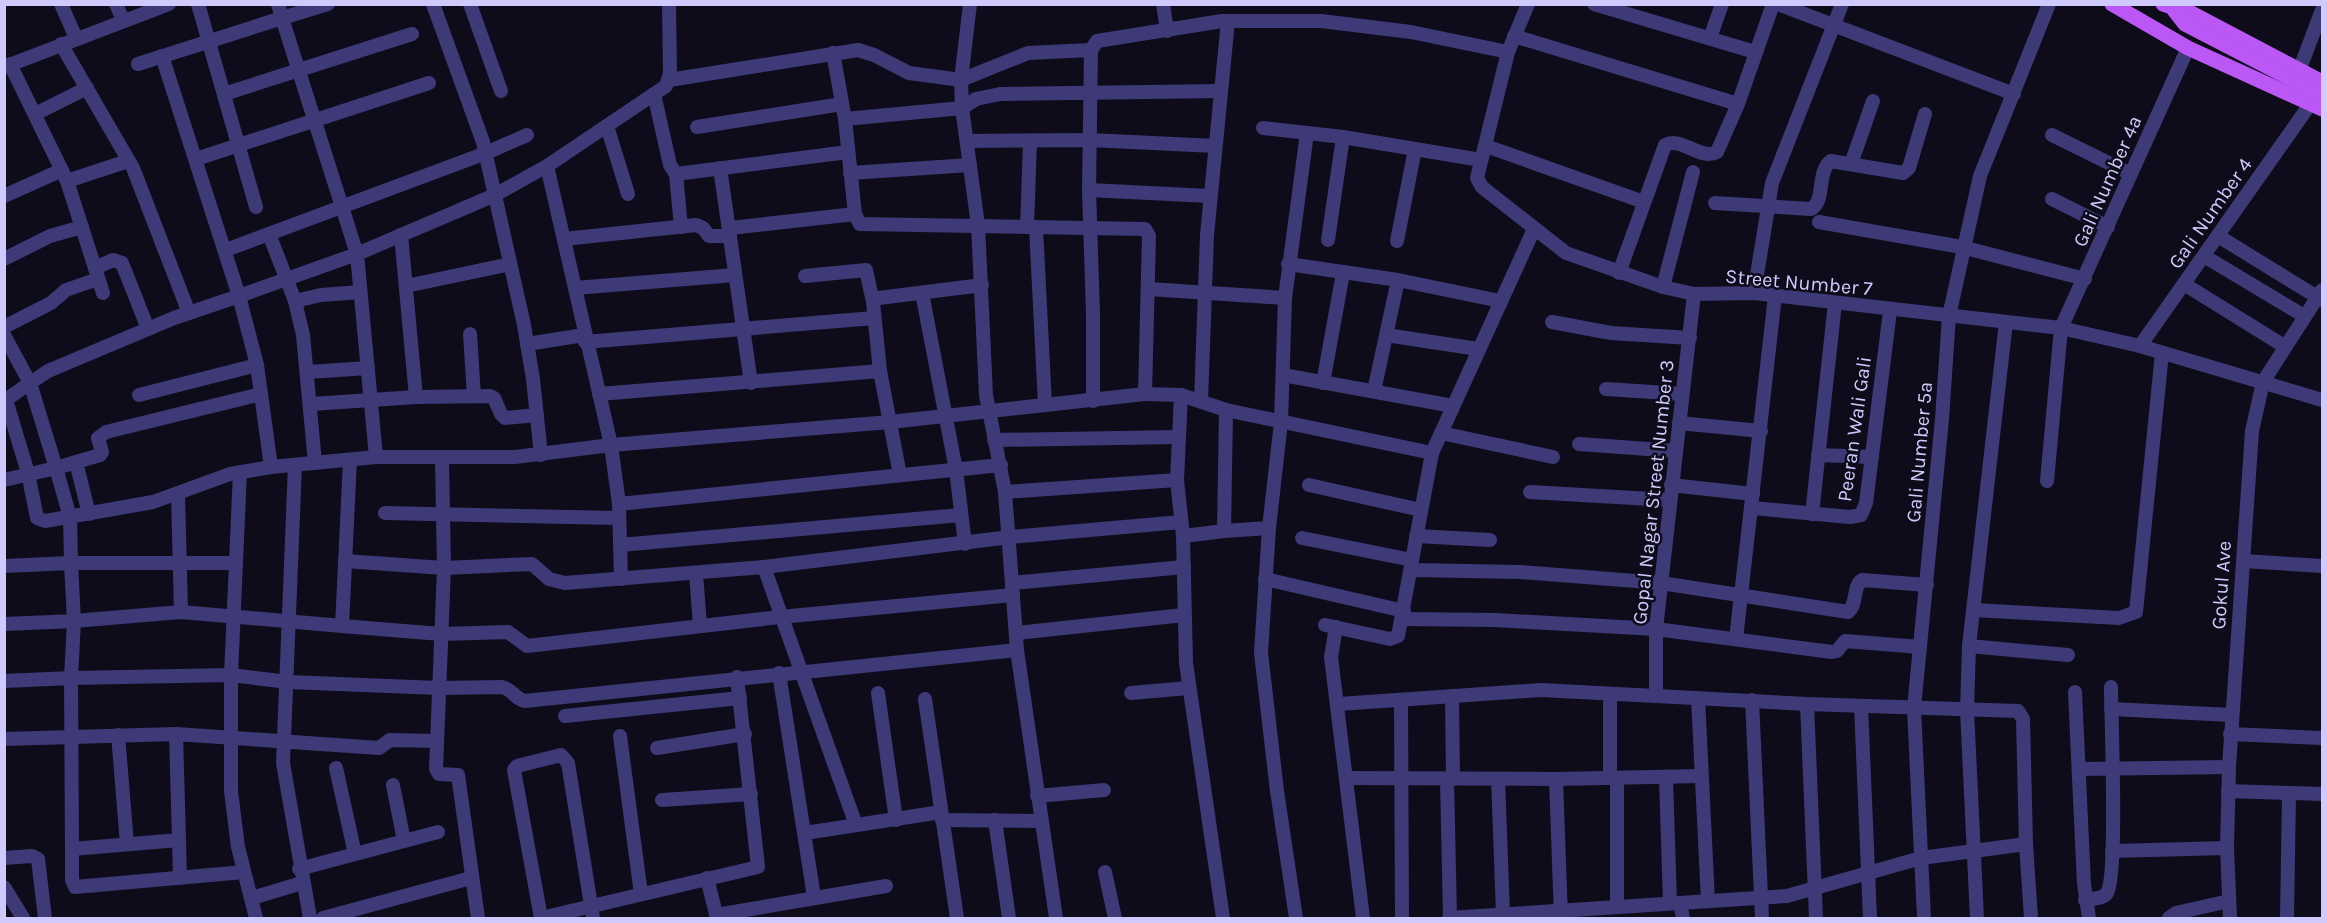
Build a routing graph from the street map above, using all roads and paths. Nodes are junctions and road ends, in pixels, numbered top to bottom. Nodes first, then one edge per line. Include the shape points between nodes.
1 (61, 4) edge
2 (116, 4) edge
3 (169, 4) edge
4 (198, 4) edge
5 (328, 4) edge
6 (433, 4) edge
7 (470, 4) edge
8 (669, 4) edge
9 (970, 4) edge
10 (1163, 4) edge
11 (1528, 4) edge
12 (1594, 4) edge
13 (1722, 4) edge
14 (1773, 4) edge
15 (1778, 4) edge
16 (1842, 4) edge
17 (2049, 4) edge
18 (2112, 4) edge
19 (2194, 4) edge
20 (2169, 7) edge
21 (2322, 10) edge
22 (280, 11) edge
23 (123, 20) junction
24 (1228, 21) junction
25 (1833, 26) junction
26 (1167, 31) junction
27 (412, 34) dead end
28 (1514, 36) junction
29 (1710, 38) junction
30 (76, 39) junction
31 (209, 41) junction
32 (61, 44) junction
33 (2188, 48) junction
34 (1091, 50) junction
35 (1508, 52) junction
36 (1755, 52) junction
37 (833, 53) junction
38 (162, 56) junction
39 (2302, 63) junction
40 (138, 64) dead end
41 (7, 66) edge
42 (298, 69) junction
43 (2322, 72) edge
44 (669, 80) junction
45 (961, 80) junction
46 (2322, 82) edge
47 (429, 83) dead end
48 (87, 88) junction
49 (501, 91) dead end
50 (1221, 91) junction
51 (1091, 93) junction
52 (224, 94) junction
53 (654, 94) junction
54 (2014, 94) junction
55 (1873, 101) dead end
56 (2318, 103) edge
57 (842, 104) junction
58 (1738, 104) junction
59 (962, 108) junction
60 (35, 114) junction
61 (1925, 114) dead end
62 (845, 119) junction
63 (315, 122) junction
64 (607, 126) junction
65 (697, 127) dead end
66 (1263, 128) dead end
67 (1307, 133) junction
68 (527, 135) dead end
69 (2052, 135) dead end
70 (1343, 137) junction
71 (1090, 140) junction
72 (967, 141) junction
73 (1030, 141) junction
74 (238, 146) junction
75 (1215, 146) junction
76 (1486, 146) junction
77 (1415, 149) junction
78 (848, 152) junction
79 (486, 153) junction
80 (196, 159) junction
81 (1481, 160) junction
82 (128, 161) junction
83 (1851, 164) junction
84 (970, 165) junction
85 (547, 166) junction
86 (720, 168) junction
87 (1693, 172) dead end
88 (850, 173) junction
89 (676, 174) junction
90 (2132, 174) junction
91 (65, 175) junction
92 (1089, 190) junction
93 (628, 194) dead end
94 (495, 195) junction
95 (4, 196) edge
96 (1210, 196) junction
97 (2052, 199) dead end
98 (1644, 202) junction
99 (1715, 203) dead end
100 (256, 207) dead end
101 (342, 208) junction
102 (1767, 208) junction
103 (855, 214) junction
104 (1819, 222) dead end
105 (978, 225) junction
106 (82, 227) junction
107 (681, 227) junction
108 (1031, 227) junction
109 (1090, 227) junction
110 (2108, 227) junction
111 (1534, 229) junction
112 (730, 232) junction
113 (269, 234) junction
114 (401, 235) junction
115 (2218, 236) junction
116 (564, 239) junction
117 (1328, 240) dead end
118 (1397, 241) dead end
119 (1962, 247) junction
120 (226, 250) junction
121 (357, 254) junction
122 (2204, 256) junction
123 (5, 259) edge
124 (510, 264) junction
125 (1288, 264) junction
126 (96, 273) junction
127 (1343, 273) junction
128 (1619, 273) junction
129 (735, 275) junction
130 (805, 276) dead end
131 (285, 277) junction
132 (2085, 279) junction
133 (1398, 280) junction
134 (2184, 284) junction
135 (982, 285) junction
136 (406, 286) junction
137 (1663, 287) junction
138 (575, 288) junction
139 (1149, 289) junction
140 (360, 292) junction
141 (103, 293) dead end
142 (922, 293) junction
143 (1204, 294) junction
144 (1694, 294) junction
145 (1754, 294) junction
146 (2321, 295) edge
147 (239, 296) junction
148 (1775, 296) junction
149 (1285, 298) junction
150 (295, 301) junction
151 (1500, 301) junction
152 (873, 302) junction
153 (1835, 303) junction
154 (1890, 311) junction
155 (189, 313) junction
156 (1949, 316) junction
157 (2304, 316) junction
158 (874, 318) junction
159 (1552, 322) dead end
160 (2006, 322) junction
161 (4, 327) edge
162 (2061, 328) junction
163 (148, 329) junction
164 (744, 331) junction
165 (470, 334) dead end
166 (4, 335) edge
167 (1386, 336) junction
168 (585, 338) junction
169 (1690, 338) junction
170 (527, 344) junction
171 (2140, 346) junction
172 (2284, 346) junction
173 (1478, 350) junction
174 (2162, 353) junction
175 (257, 366) junction
176 (368, 368) junction
177 (880, 371) junction
178 (308, 372) junction
179 (1283, 375) junction
180 (751, 382) junction
181 (2263, 382) junction
182 (30, 383) junction
183 (1323, 383) junction
184 (1606, 389) dead end
185 (1374, 391) junction
186 (1683, 393) junction
187 (261, 394) junction
188 (599, 394) junction
189 (1145, 394) junction
190 (139, 395) dead end
191 (1181, 395) junction
192 (474, 396) junction
193 (416, 397) junction
194 (5, 400) edge
195 (2322, 400) edge
196 (371, 401) junction
197 (1093, 401) junction
198 (1200, 401) junction
199 (310, 404) junction
200 (1045, 405) junction
201 (1453, 406) junction
202 (1226, 410) junction
203 (989, 411) junction
204 (537, 415) junction
205 (946, 415) junction
206 (890, 422) junction
207 (1281, 422) junction
208 (1679, 423) junction
209 (1761, 431) junction
210 (1441, 433) junction
211 (1178, 437) junction
212 (994, 440) junction
213 (1579, 444) dead end
214 (611, 445) junction
215 (1675, 451) junction
216 (1432, 453) junction
217 (541, 455) junction
218 (1818, 455) junction
219 (376, 457) junction
220 (1553, 457) dead end
221 (1872, 457) junction
222 (442, 458) junction
223 (350, 460) junction
224 (76, 462) junction
225 (315, 463) junction
226 (295, 465) junction
227 (1001, 465) junction
228 (271, 467) junction
229 (56, 468) junction
230 (956, 470) junction
231 (240, 472) junction
232 (28, 473) junction
233 (900, 475) junction
234 (4, 480) edge
235 (1177, 480) junction
236 (2047, 481) dead end
237 (1309, 485) dead end
238 (1671, 485) junction
239 (1005, 492) junction
240 (1530, 492) dead end
241 (178, 494) junction
242 (1669, 500) junction
243 (1752, 501) junction
244 (618, 504) junction
245 (1421, 510) junction
246 (385, 513) dead end
247 (89, 514) junction
248 (1812, 514) junction
249 (443, 515) junction
250 (962, 515) junction
251 (70, 517) junction
252 (619, 518) junction
253 (1181, 522) junction
254 (1269, 528) junction
255 (1224, 531) junction
256 (1183, 536) junction
257 (1416, 536) junction
258 (1010, 537) junction
259 (1302, 538) dead end
260 (1490, 540) dead end
261 (965, 544) junction
262 (620, 545) junction
263 (345, 561) junction
264 (2243, 561) junction
265 (180, 562) junction
266 (236, 563) junction
267 (71, 564) junction
268 (1412, 565) junction
269 (4, 566) edge
270 (2322, 566) edge
271 (764, 567) junction
272 (1184, 567) junction
273 (444, 568) junction
274 (696, 573) junction
275 (621, 579) junction
276 (1265, 579) junction
277 (1661, 583) junction
278 (1927, 585) junction
279 (1012, 589) junction
280 (1740, 596) junction
281 (1973, 610) junction
282 (181, 612) junction
283 (1185, 615) junction
284 (1403, 615) junction
285 (234, 617) junction
286 (780, 617) junction
287 (74, 621) junction
288 (290, 622) junction
289 (4, 624) edge
290 (342, 626) junction
291 (700, 626) junction
292 (1656, 629) junction
293 (1017, 633) junction
294 (441, 634) junction
295 (1736, 639) junction
296 (1969, 646) junction
297 (1920, 647) junction
298 (1017, 650) junction
299 (2068, 655) dead end
300 (803, 673) junction
301 (779, 674) junction
302 (231, 675) junction
303 (737, 677) junction
304 (71, 678) junction
305 (4, 681) edge
306 (288, 682) junction
307 (2111, 687) dead end
308 (439, 688) junction
309 (1188, 688) junction
310 (2075, 692) dead end
311 (878, 693) dead end
312 (1131, 693) dead end
313 (1610, 694) junction
314 (1656, 695) junction
315 (1452, 696) junction
316 (740, 698) junction
317 (1698, 698) junction
318 (926, 699) dead end
319 (1401, 700) junction
320 (1752, 700) junction
321 (1339, 704) junction
322 (1806, 704) junction
323 (1861, 706) junction
324 (1914, 708) junction
325 (2111, 709) junction
326 (1967, 710) junction
327 (2231, 715) junction
328 (565, 716) dead end
329 (177, 734) junction
330 (745, 734) junction
331 (2230, 734) junction
332 (118, 735) junction
333 (231, 736) junction
334 (620, 736) dead end
335 (4, 738) edge
336 (69, 738) junction
337 (2322, 738) edge
338 (283, 741) junction
339 (437, 741) junction
340 (657, 748) dead end
341 (2229, 767) junction
342 (336, 768) dead end
343 (2080, 769) junction
344 (2113, 769) junction
345 (1701, 776) junction
346 (1347, 778) junction
347 (1401, 778) junction
348 (1613, 778) junction
349 (1666, 778) junction
350 (1450, 779) junction
351 (1498, 779) junction
352 (1556, 779) junction
353 (393, 785) dead end
354 (1104, 790) dead end
355 (2228, 791) junction
356 (751, 794) junction
357 (2289, 794) junction
358 (2322, 794) edge
359 (1037, 796) junction
360 (663, 800) dead end
361 (941, 816) junction
362 (896, 819) junction
363 (995, 820) junction
364 (1041, 821) junction
365 (856, 825) junction
366 (438, 832) dead end
367 (805, 833) junction
368 (179, 840) junction
369 (404, 841) junction
370 (127, 844) junction
371 (2026, 844) junction
372 (2227, 848) junction
373 (72, 849) junction
374 (1976, 850) junction
375 (2112, 850) junction
376 (355, 854) junction
377 (4, 858) edge
378 (1921, 858) junction
379 (300, 869) junction
380 (1868, 871) junction
381 (244, 872) junction
382 (1105, 872) dead end
383 (180, 878) junction
384 (471, 878) junction
385 (707, 878) junction
386 (302, 883) junction
387 (886, 886) dead end
388 (4, 887) edge
389 (1815, 890) junction
390 (641, 894) junction
391 (814, 897) junction
392 (252, 898) junction
393 (1761, 899) junction
394 (2085, 900) junction
395 (1708, 901) junction
396 (2229, 901) junction
397 (1675, 903) junction
398 (1617, 907) junction
399 (591, 912) edge
400 (1503, 914) junction
401 (1560, 915) edge
402 (716, 917) edge
403 (23, 918) edge
404 (45, 918) edge
405 (256, 918) edge
406 (310, 918) edge
407 (323, 918) edge
408 (478, 918) edge
409 (541, 918) edge
410 (957, 918) edge
411 (1009, 918) edge
412 (1056, 918) edge
413 (1115, 918) edge
414 (1223, 918) edge
415 (1296, 918) edge
416 (1363, 918) edge
417 (1402, 918) edge
418 (1449, 918) edge
419 (1683, 918) edge
420 (1762, 918) edge
421 (1816, 918) edge
422 (1870, 918) edge
423 (1924, 918) edge
424 (1977, 918) edge
425 (2031, 918) edge
426 (2089, 918) edge
427 (2169, 918) edge
428 (2230, 918) edge
429 (2287, 918) edge

1 - 30 street
2 - 23 street
3 - 23 street
4 - 31 street
5 - 22 street
6 - 79 street
7 - 49 street
8 - 44 street
9 - 45 street
10 - 26 street
11 - 28 street, Street Number 7
12 - 29 street
13 - 29 street
14 - 36 street
15 - 25 street
16 - 25 street
17 - 54 street, Gali Number 5a
18 - 33 main road
19 - 39 main road
20 - 46 main road via 2191,13
20 - 56 main road via 2185,24
21 - 39 street
22 - 31 street
22 - 42 street
23 - 30 street
24 - 26 street
24 - 35 street via 1349,23
24 - 50 street
25 - 54 street
25 - 102 street via 1774,176
26 - 34 street via 1102,38
27 - 42 street
28 - 35 street, Street Number 7
28 - 58 street
29 - 36 street
30 - 32 street
31 - 38 street
31 - 52 street
32 - 41 street
32 - 48 street
33 - 56 main road
33 - 90 street, Gali Number 4a
34 - 45 street via 1028,52
34 - 51 street
35 - 76 street, Street Number 7
36 - 58 street
37 - 44 street
37 - 45 street via 866,51 909,74
37 - 57 street
38 - 40 street
38 - 80 street
39 - 43 main road
41 - 60 street
42 - 52 street
42 - 63 street
44 - 53 street
45 - 59 street
47 - 63 street
48 - 60 street
48 - 82 street
50 - 51 street
50 - 75 street
51 - 59 street via 1000,94 976,99
51 - 71 street
52 - 74 street
53 - 64 street
53 - 89 street via 670,165
54 - 119 street, Gali Number 5a via 1980,176
55 - 83 street
56 - 115 street, Gali Number 4
57 - 62 street
57 - 65 street
58 - 98 street via 1714,154 1671,142 1665,145
59 - 62 street
59 - 72 street
60 - 91 street
61 - 83 street via 1909,168 1903,173
62 - 78 street
63 - 74 street
63 - 101 street
64 - 85 street
64 - 93 street
66 - 67 street
67 - 70 street
67 - 125 street
68 - 79 street
69 - 90 street
70 - 77 street
70 - 117 street
71 - 73 street
71 - 75 street
71 - 92 street
72 - 73 street
72 - 84 street
73 - 108 street
74 - 80 street
74 - 100 street
75 - 96 street
76 - 81 street, Street Number 7
76 - 98 street
77 - 81 street
77 - 118 street
78 - 86 street
78 - 88 street
79 - 94 street
79 - 101 street
80 - 120 street
81 - 111 street, Street Number 7 via 1479,183
82 - 91 street
82 - 155 street
83 - 102 street via 1828,162 1814,208
84 - 88 street
84 - 105 street
85 - 94 street
85 - 116 street
86 - 89 street
86 - 112 street
87 - 137 street
88 - 103 street
89 - 107 street
90 - 110 street, Gali Number 4a
91 - 95 street
91 - 106 street
92 - 96 street
92 - 109 street
94 - 114 street
94 - 124 street
96 - 143 street
97 - 110 street
98 - 128 street
99 - 102 street
101 - 113 street
101 - 121 street
102 - 145 street
103 - 105 street via 857,221 865,225
103 - 112 street
104 - 119 street
105 - 108 street
105 - 135 street
106 - 123 street via 50,236
106 - 126 street
107 - 112 street via 700,226 709,236
107 - 116 street
108 - 109 street
108 - 200 street
109 - 139 street via 1145,229 1149,236
109 - 197 street
110 - 132 street, Gali Number 4a
111 - 128 street, Street Number 7 via 1566,253
111 - 151 street
112 - 129 street
113 - 120 street
113 - 131 street
114 - 121 street
114 - 136 street
115 - 122 street, Gali Number 4
115 - 146 street
116 - 138 street
119 - 132 street
119 - 156 street, Gali Number 5a
120 - 147 street
121 - 131 street
121 - 140 street
122 - 134 street, Gali Number 4
122 - 157 street
124 - 136 street
124 - 170 street
125 - 127 street
125 - 149 street
126 - 141 street
126 - 161 street via 51,303
126 - 163 street via 113,260 122,262
127 - 133 street
127 - 183 street
128 - 137 street, Street Number 7
129 - 138 street
129 - 164 street
130 - 152 street via 866,270
131 - 147 street
131 - 150 street
132 - 162 street, Gali Number 4a
133 - 151 street
133 - 167 street
134 - 171 street, Gali Number 4
134 - 172 street
135 - 142 street
135 - 203 street
136 - 193 street
137 - 144 street, Street Number 7
138 - 168 street
139 - 143 street
139 - 189 street
140 - 150 street
140 - 176 street
142 - 152 street
142 - 205 street
143 - 149 street
143 - 198 street
144 - 145 street, Street Number 7
144 - 169 street, Gopal Nagar Street Number 3
145 - 148 street, Street Number 7
146 - 157 street, Gokul Ave
147 - 155 street
147 - 175 street
148 - 153 street, Street Number 7
148 - 209 street
149 - 179 street
150 - 178 street
151 - 173 street
152 - 158 street
153 - 154 street, Street Number 7
153 - 218 street
154 - 156 street, Street Number 7
154 - 221 street, Peeran Wali Gali
155 - 163 street
156 - 160 street, Street Number 7
156 - 278 street, Gali Number 5a
157 - 172 street, Gokul Ave
158 - 164 street
158 - 177 street
159 - 169 street via 1611,333
160 - 162 street, Street Number 7
160 - 281 street
162 - 171 street, Street Number 7
162 - 236 street
163 - 182 street via 48,371
164 - 168 street
164 - 180 street
165 - 192 street
166 - 182 street
167 - 173 street
167 - 185 street
168 - 170 street
168 - 188 street
169 - 186 street, Gopal Nagar Street Number 3
170 - 204 street
171 - 174 street, Street Number 7
172 - 181 street, Gokul Ave
173 - 201 street
174 - 181 street, Street Number 7
174 - 281 street via 2136,612 2119,618
175 - 187 street
175 - 190 street
176 - 178 street
176 - 196 street
177 - 180 street
177 - 206 street
178 - 199 street
179 - 183 street
179 - 207 street
180 - 188 street
181 - 195 street, Street Number 7
181 - 264 street, Gokul Ave via 2250,447
182 - 194 street
182 - 229 street
183 - 185 street
184 - 186 street
185 - 201 street
186 - 208 street, Gopal Nagar Street Number 3
187 - 224 street via 106,432 98,438 100,455
187 - 228 street
188 - 214 street
189 - 191 street
189 - 197 street
191 - 198 street
191 - 211 street
192 - 193 street
192 - 204 street via 494,398 505,418
193 - 196 street
194 - 232 street
196 - 199 street
196 - 219 street
197 - 200 street
198 - 202 street
199 - 225 street
200 - 203 street
201 - 210 street
202 - 207 street
202 - 255 street
203 - 205 street
203 - 212 street
204 - 217 street
205 - 206 street
205 - 230 street
206 - 214 street
206 - 233 street
207 - 216 street
207 - 254 street
208 - 209 street
208 - 215 street, Gopal Nagar Street Number 3
209 - 243 street
210 - 216 street
210 - 220 street
211 - 212 street
211 - 235 street
212 - 227 street
213 - 215 street
214 - 217 street
214 - 244 street
215 - 238 street, Gopal Nagar Street Number 3
216 - 245 street
217 - 222 street
218 - 221 street
218 - 248 street
219 - 222 street
219 - 223 street
221 - 248 street, Peeran Wali Gali via 1861,515
222 - 249 street
223 - 225 street
223 - 263 street
224 - 229 street
224 - 247 street
225 - 226 street
226 - 228 street
226 - 288 street
227 - 230 street
227 - 239 street
228 - 231 street
229 - 232 street
229 - 251 street
230 - 233 street
230 - 250 street
231 - 241 street
231 - 266 street
232 - 234 street
232 - 251 street via 37,518 45,521
233 - 244 street
235 - 239 street
235 - 253 street
237 - 245 street
238 - 242 street, Gopal Nagar Street Number 3
238 - 243 street, Peeran Wali Gali
239 - 258 street
240 - 242 street
241 - 247 street
241 - 265 street
242 - 277 street, Gopal Nagar Street Number 3
243 - 248 street, Peeran Wali Gali
243 - 280 street
244 - 252 street
245 - 257 street
246 - 249 street
247 - 251 street
249 - 252 street
249 - 273 street
250 - 261 street
250 - 262 street
251 - 267 street
252 - 262 street
253 - 256 street
253 - 258 street
254 - 255 street
254 - 276 street
255 - 256 street
256 - 272 street
257 - 260 street
257 - 268 street
258 - 261 street
258 - 279 street
259 - 268 street
261 - 271 street
262 - 275 street
263 - 273 street
263 - 290 street
264 - 270 street
264 - 327 street, Gokul Ave
265 - 266 street
265 - 267 street
265 - 282 street
266 - 285 street
267 - 269 street
267 - 287 street
268 - 277 street
268 - 284 street
271 - 274 street
271 - 286 street
272 - 279 street
272 - 283 street
273 - 275 street via 532,564 558,582
273 - 294 street
274 - 275 street
274 - 291 street
276 - 284 street
276 - 415 street via 1262,675
277 - 280 street
277 - 292 street, Gopal Nagar Street Number 3
278 - 280 street via 1862,580 1848,612
278 - 297 street, Gali Number 5a
279 - 286 street
279 - 293 street
280 - 295 street
281 - 296 street
282 - 285 street
282 - 287 street
283 - 293 street
283 - 309 street
284 - 292 street
284 - 321 street via 1398,636 1390,639 1330,626
285 - 288 street
285 - 302 street
286 - 291 street
286 - 300 street
287 - 289 street
287 - 304 street
288 - 290 street
288 - 306 street
290 - 294 street
291 - 294 street via 527,646 508,632
292 - 295 street
292 - 314 street, Gopal Nagar Street Number 3
293 - 298 street
294 - 308 street
295 - 297 street via 1832,652 1845,641
296 - 299 street
296 - 326 street
297 - 324 street, Gali Number 5a
298 - 300 street
298 - 359 street
300 - 301 street
300 - 365 street
301 - 303 street
301 - 367 street
302 - 304 street
302 - 306 street
302 - 333 street
303 - 308 street via 525,701 502,687
303 - 316 street
304 - 305 street
304 - 336 street
306 - 308 street
306 - 338 street
307 - 325 street
308 - 339 street
309 - 312 street
309 - 414 street
310 - 343 street
311 - 362 street
313 - 314 street
313 - 315 street via 1541,690
313 - 348 street
314 - 317 street
315 - 319 street
315 - 350 street
316 - 328 street
316 - 330 street
317 - 320 street
317 - 345 street
318 - 361 street
319 - 321 street
319 - 347 street
320 - 322 street
320 - 393 street
321 - 346 street
322 - 323 street
322 - 389 street
323 - 324 street
323 - 380 street
324 - 326 street
324 - 378 street, Gali Number 5a
325 - 327 street
325 - 344 street
326 - 371 street via 2012,710 2022,715
326 - 374 street
327 - 331 street, Gokul Ave
329 - 332 street
329 - 333 street
329 - 368 street
330 - 340 street
330 - 356 street
331 - 337 street
331 - 341 street, Gokul Ave
332 - 336 street
332 - 370 street
333 - 338 street
333 - 381 street via 232,807
334 - 390 street
335 - 336 street
336 - 373 street
338 - 339 street via 379,748 390,740
338 - 379 street via 284,781
339 - 384 street via 436,772 456,773 459,777
341 - 344 street
341 - 355 street, Gokul Ave
342 - 376 street
343 - 344 street
343 - 394 street
344 - 375 street
345 - 349 street
345 - 395 street
346 - 347 street
346 - 416 street
347 - 350 street
347 - 417 street
348 - 349 street
348 - 352 street
348 - 398 street
349 - 397 street
350 - 351 street
350 - 418 street
351 - 352 street
351 - 400 street
352 - 401 street
353 - 369 street
354 - 359 street
355 - 357 street
355 - 372 street, Gokul Ave
356 - 360 street
356 - 385 street via 760,864 755,869
357 - 358 street
357 - 429 street
359 - 364 street
361 - 362 street
361 - 363 street
361 - 410 street
362 - 365 street
363 - 364 street
363 - 411 street
364 - 412 street
365 - 367 street
366 - 369 street
367 - 391 street
368 - 370 street
368 - 383 street
369 - 376 street
370 - 373 street
371 - 374 street
371 - 425 street
372 - 375 street
372 - 396 street, Gokul Ave
373 - 383 street via 75,887
374 - 378 street
374 - 424 street
375 - 394 street via 2106,894
376 - 379 street
377 - 404 street via 38,859
378 - 380 street
378 - 423 street, Gali Number 5a
379 - 386 street
380 - 389 street
380 - 422 street
381 - 383 street
381 - 392 street
382 - 413 street
384 - 407 street
384 - 408 street
385 - 390 street
385 - 402 street
386 - 392 street
386 - 406 street
387 - 391 street
388 - 403 street
389 - 393 street
389 - 421 street
390 - 399 street
391 - 402 street
392 - 405 street
393 - 395 street
393 - 420 street
394 - 426 street
395 - 397 street
396 - 427 street
396 - 428 street, Gokul Ave
397 - 398 street
397 - 419 street
398 - 401 street
399 - 409 street
399 - 409 street via 567,759 561,755 517,766 513,776
400 - 401 street
400 - 418 street

